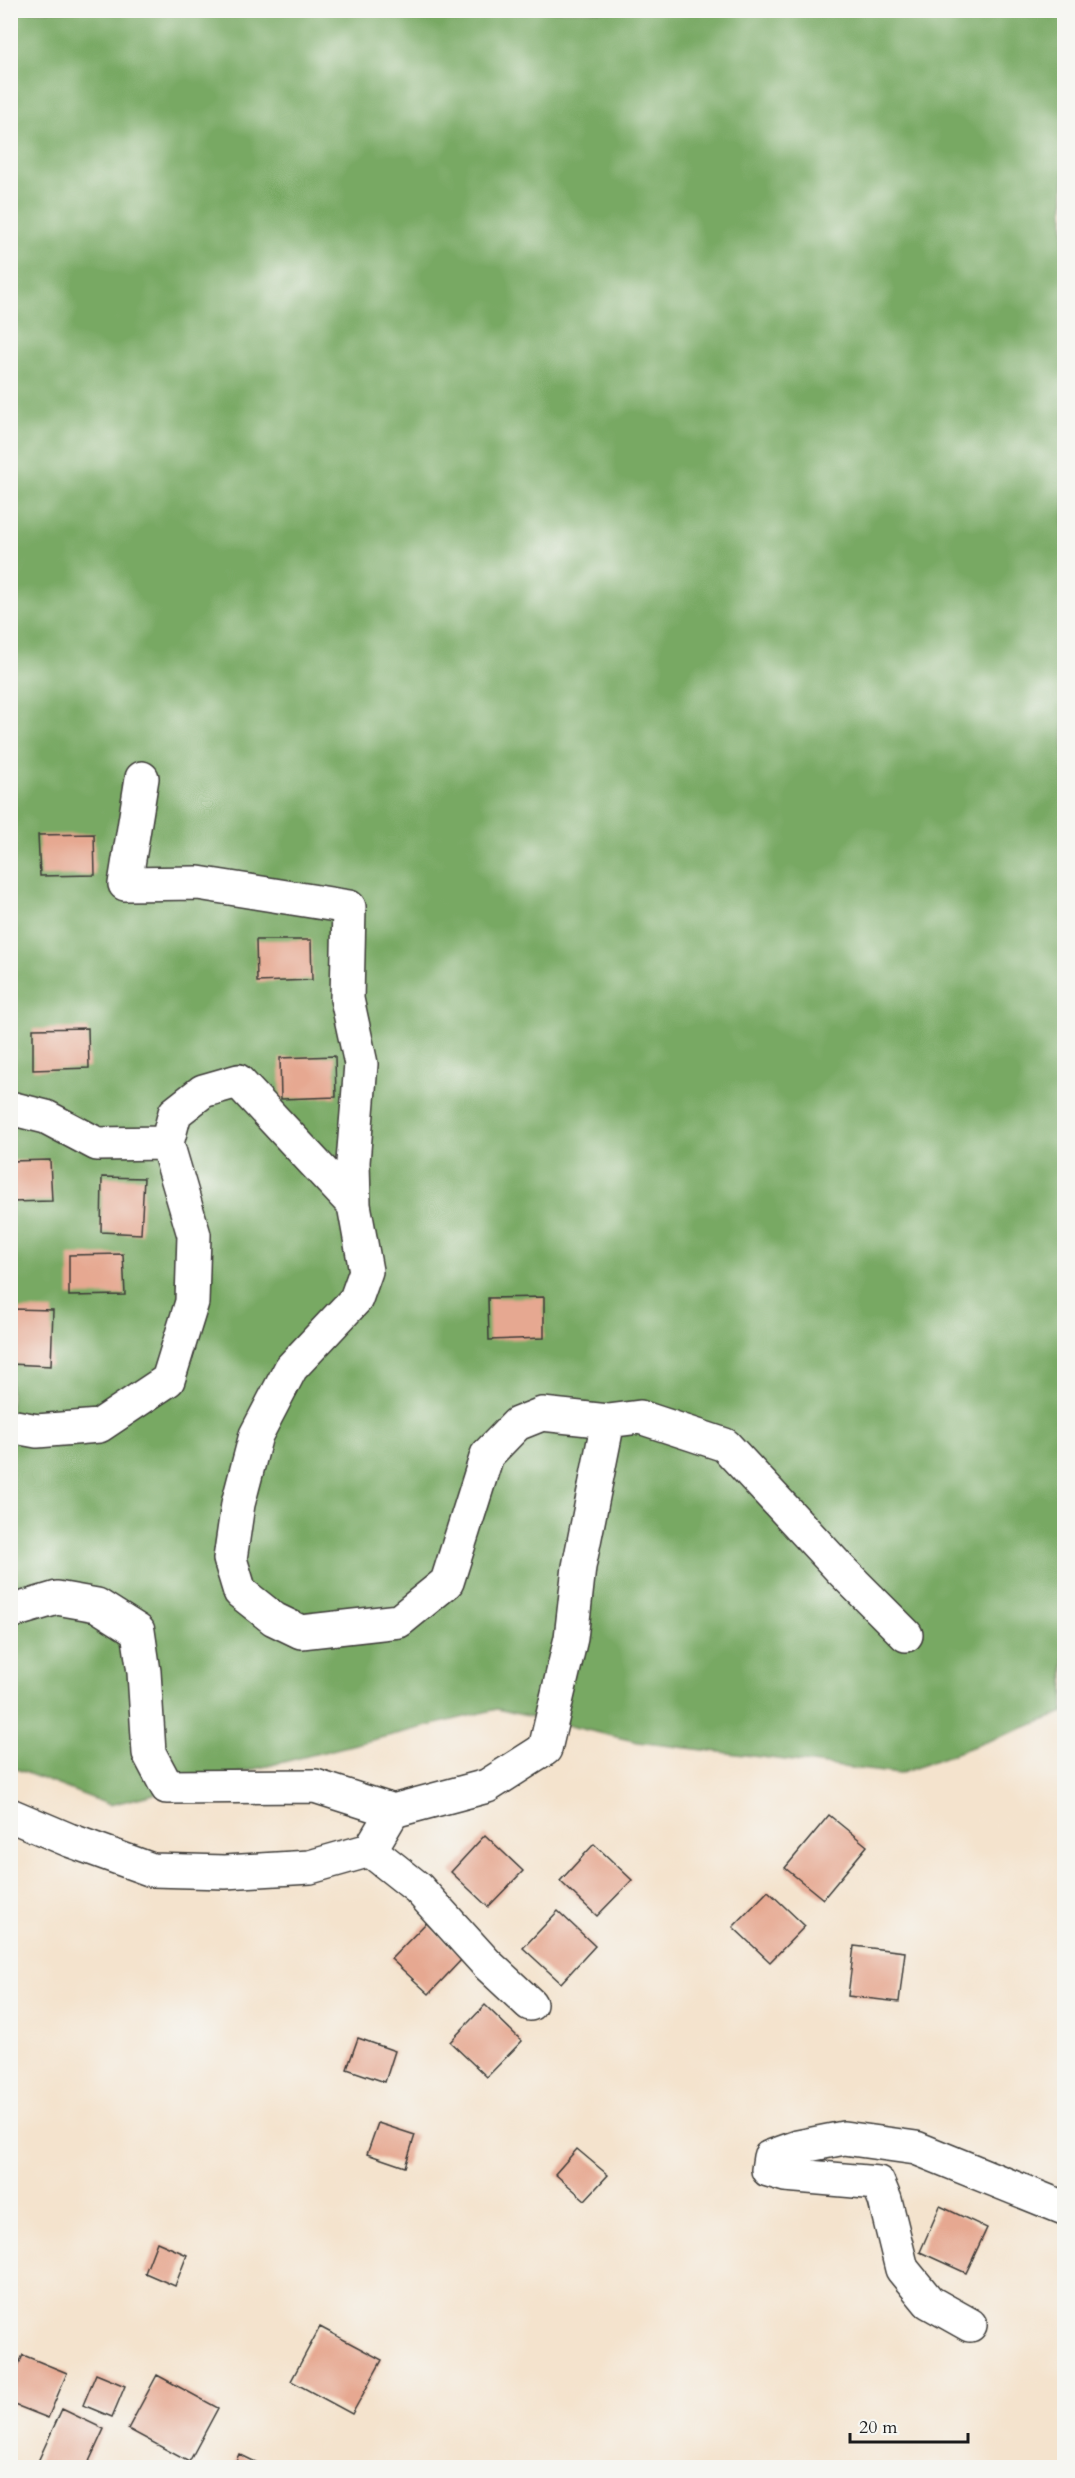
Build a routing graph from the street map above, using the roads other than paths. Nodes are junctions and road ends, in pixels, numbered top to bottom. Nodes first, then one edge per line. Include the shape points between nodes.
1 (142, 778) dead end
2 (10, 1108) edge
3 (167, 1143) junction
4 (354, 1205) junction
5 (608, 1421) junction
6 (10, 1426) edge
7 (10, 1612) edge
8 (906, 1635) dead end
9 (393, 1811) junction
10 (10, 1815) edge
11 (370, 1850) junction
12 (531, 2004) dead end
13 (1065, 2208) edge
14 (970, 2325) dead end

1 - 4 street via 125,885 198,883 349,907 347,999 361,1064 353,1162
2 - 3 street via 46,1117 97,1144
3 - 4 street via 175,1113 203,1091 238,1081
3 - 6 street via 194,1235 192,1302 168,1380 99,1426 37,1431
4 - 5 street via 366,1271 356,1299 291,1368 256,1436 238,1504 230,1559 240,1592 274,1618 302,1632 399,1621 447,1582 487,1455 517,1424 542,1414
5 - 8 street via 640,1418 725,1445
5 - 9 street via 579,1567 570,1638 545,1749 487,1786
7 - 9 street via 57,1598 98,1605 138,1632 149,1753 167,1787 315,1786
9 - 11 street
10 - 11 street via 152,1870 225,1872 310,1867
11 - 12 street via 418,1888 487,1964
13 - 14 street via 916,2148 844,2138 770,2157 768,2170 785,2175 878,2183 902,2269 929,2302

